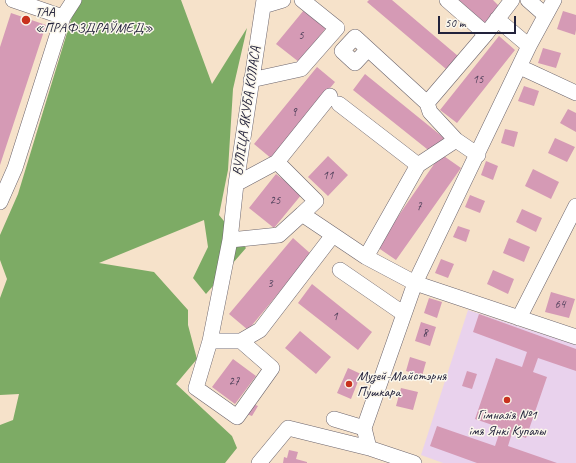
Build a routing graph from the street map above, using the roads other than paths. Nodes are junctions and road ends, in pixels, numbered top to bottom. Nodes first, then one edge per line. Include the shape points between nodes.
1 (13, 0) edge
2 (74, 0) edge
3 (283, 0) edge
4 (302, 0) edge
5 (447, 0) edge
6 (512, 0) edge
7 (528, 0) edge
8 (554, 0) edge
9 (263, 3) edge
10 (545, 15) junction
11 (63, 17) junction
12 (497, 20) junction
13 (486, 34) junction
14 (529, 46) junction
15 (368, 49) dead end
16 (520, 67) junction
17 (251, 80) junction
18 (576, 94) edge
19 (427, 103) junction
20 (456, 140) junction
21 (478, 155) junction
22 (277, 162) junction
23 (418, 165) junction
24 (236, 184) junction
25 (0, 202) edge
26 (576, 206) edge
27 (302, 214) junction
28 (333, 235) junction
29 (230, 240) junction
30 (366, 257) junction
31 (340, 270) dead end
32 (415, 283) junction
33 (404, 314) junction
34 (519, 318) junction
35 (576, 337) edge
36 (210, 341) junction
37 (241, 341) junction
38 (334, 419) dead end
39 (364, 428) junction
40 (369, 448) junction
41 (259, 463) edge
42 (414, 463) edge

1 - 11 street
2 - 11 street
3 - 9 street
4 - 17 street via 337,28 301,69
5 - 13 street
6 - 12 street
7 - 10 street
8 - 10 street
9 - 17 street, ВУЛІЦА ЯКУБА КОЛАСА
10 - 14 street
11 - 25 street via 15,168
12 - 13 street
12 - 14 street
13 - 19 street
14 - 16 street
15 - 19 street
16 - 18 street
16 - 21 street
17 - 24 street, ВУЛІЦА ЯКУБА КОЛАСА
19 - 20 street via 430,112
20 - 21 street
20 - 23 street
21 - 32 street
22 - 23 street via 334,100
22 - 24 street, ВУЛІЦА ЯКУБА КОЛАСА
22 - 27 street via 316,201
23 - 30 street
24 - 29 street
26 - 34 street
27 - 28 street
27 - 29 street via 279,235
28 - 30 street
28 - 37 street via 260,330
29 - 36 street
30 - 32 street
31 - 33 street
32 - 33 street
32 - 34 street
33 - 39 street
34 - 35 street
36 - 37 street
36 - 37 street via 196,388 237,417 272,368
38 - 39 street
39 - 40 street
40 - 41 street via 288,428
40 - 42 street

